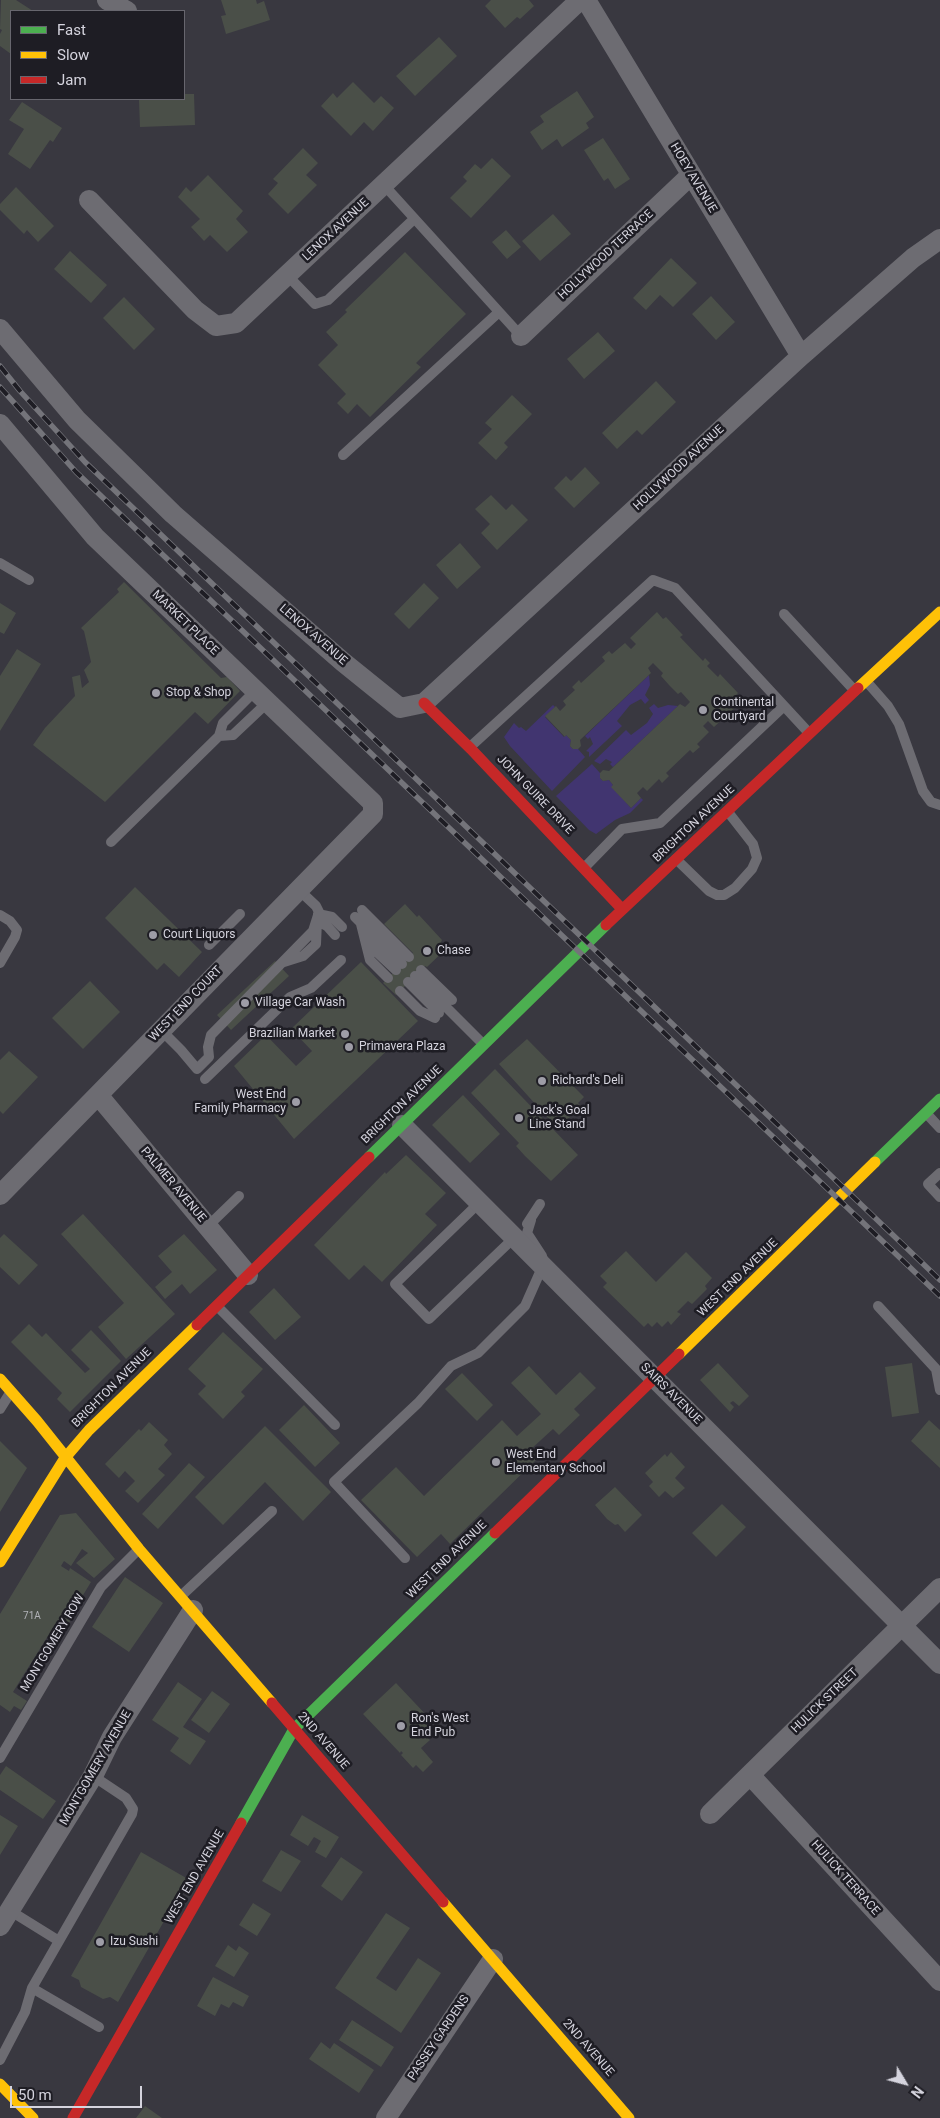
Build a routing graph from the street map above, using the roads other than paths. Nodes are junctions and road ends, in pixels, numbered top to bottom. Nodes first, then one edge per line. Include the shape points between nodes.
1 (107, 0) edge
2 (580, 0) edge
3 (586, 0) edge
4 (125, 10) edge
5 (691, 176) junction
6 (384, 185) junction
7 (90, 200) dead end
8 (414, 220) junction
9 (940, 239) edge
10 (287, 275) junction
11 (499, 312) junction
12 (0, 329) edge
13 (521, 336) joint
14 (801, 356) junction
15 (0, 424) edge
16 (343, 455) dead end
17 (0, 563) edge
18 (29, 580) dead end
19 (940, 612) edge
20 (784, 614) dead end
21 (866, 681) junction
22 (855, 691) junction
23 (262, 696) junction
24 (424, 703) junction
25 (784, 706) junction
26 (810, 734) junction
27 (219, 736) junction
28 (470, 747) junction
29 (940, 805) edge
30 (728, 811) junction
31 (373, 814) joint
32 (111, 842) dead end
33 (676, 859) junction
34 (584, 867) junction
35 (299, 890) junction
36 (622, 909) junction
37 (240, 914) dead end
38 (0, 915) edge
39 (317, 918) junction
40 (338, 931) dead end
41 (366, 941) junction
42 (209, 945) dead end
43 (341, 960) dead end
44 (0, 963) edge
45 (415, 976) dead end
46 (388, 978) dead end
47 (400, 990) dead end
48 (443, 1010) junction
49 (161, 1030) junction
50 (485, 1045) junction
51 (209, 1057) junction
52 (218, 1067) junction
53 (205, 1079) dead end
54 (98, 1096) junction
55 (940, 1099) edge
56 (926, 1113) junction
57 (402, 1125) junction
58 (940, 1128) edge
59 (940, 1173) edge
60 (0, 1195) edge
61 (239, 1196) dead end
62 (940, 1197) edge
63 (480, 1202) junction
64 (540, 1204) dead end
65 (531, 1220) junction
66 (207, 1227) junction
67 (515, 1238) junction
68 (543, 1266) junction
69 (248, 1275) junction
70 (216, 1305) junction
71 (878, 1306) dead end
72 (654, 1377) junction
73 (0, 1379) edge
74 (940, 1390) edge
75 (11, 1392) junction
76 (0, 1409) edge
77 (335, 1425) dead end
78 (65, 1458) junction
79 (272, 1511) dead end
80 (139, 1549) junction
81 (405, 1558) dead end
82 (0, 1562) edge
83 (940, 1588) edge
84 (187, 1603) junction
85 (902, 1626) junction
86 (940, 1664) edge
87 (294, 1729) junction
88 (0, 1758) edge
89 (750, 1775) junction
90 (93, 1776) junction
91 (710, 1814) dead end
92 (3, 1920) edge
93 (59, 1941) junction
94 (493, 1959) junction
95 (940, 1981) edge
96 (32, 1988) junction
97 (99, 2027) dead end
98 (0, 2060) edge
99 (0, 2084) edge
100 (32, 2118) edge
101 (73, 2118) edge
102 (386, 2118) edge
103 (630, 2118) edge

1 - 4 street
2 - 6 street, LENOX AVENUE
3 - 5 street, HOEY AVENUE
5 - 13 street, HOLLYWOOD TERRACE
5 - 14 street, HOEY AVENUE
6 - 8 lane
6 - 10 street, LENOX AVENUE
7 - 10 street, LENOX AVENUE via 195,310 216,326 236,323
8 - 10 lane via 328,300 315,304
8 - 11 lane
9 - 14 street, HOLLYWOOD AVENUE via 913,258
11 - 13 lane
11 - 16 lane
12 - 24 street, LENOX AVENUE via 77,420 173,514 342,662 400,708
14 - 24 street, HOLLYWOOD AVENUE
15 - 23 street, MARKET PLACE via 95,537
17 - 18 lane
19 - 21 street, BRIGHTON AVENUE
20 - 22 lane
21 - 22 street, BRIGHTON AVENUE
21 - 29 lane via 899,724 923,791 931,802
22 - 26 street, BRIGHTON AVENUE
23 - 27 lane via 223,723
23 - 27 lane via 233,735
23 - 31 street, MARKET PLACE via 373,803
24 - 28 street, JOHN GUIRE DRIVE
25 - 26 lane
25 - 28 lane via 675,588 653,580
25 - 34 lane via 660,822 622,829
26 - 30 street, BRIGHTON AVENUE
27 - 32 lane
28 - 34 street, JOHN GUIRE DRIVE
30 - 33 street, BRIGHTON AVENUE
30 - 33 lane via 753,844 757,858 735,888 724,896 717,895
31 - 35 street, WEST END COURT
33 - 36 street, BRIGHTON AVENUE
34 - 36 street, JOHN GUIRE DRIVE
35 - 39 lane via 316,906
35 - 49 street, WEST END COURT
36 - 50 street, BRIGHTON AVENUE
37 - 42 lane
38 - 44 lane via 17,930
39 - 40 lane via 332,917
39 - 51 lane via 305,940 211,1035
41 - 41 lane via 359,916 402,964
41 - 46 lane via 370,960
43 - 52 lane via 311,988 290,997
45 - 48 lane
47 - 48 lane via 420,1011
48 - 50 lane
49 - 51 lane via 197,1069
49 - 54 street, WEST END COURT
50 - 57 street, BRIGHTON AVENUE
51 - 52 lane
52 - 53 lane
54 - 60 street, WEST END COURT
54 - 66 street, PALMER AVENUE
55 - 56 street, WEST END AVENUE
56 - 58 lane
56 - 72 street, WEST END AVENUE
57 - 63 street, SAIRS AVENUE
57 - 69 street, BRIGHTON AVENUE
59 - 62 lane via 928,1184
61 - 66 lane
63 - 67 street, SAIRS AVENUE
63 - 67 lane via 395,1284 429,1319
64 - 65 lane
65 - 67 lane
65 - 68 lane via 527,1233 542,1256
66 - 69 street, PALMER AVENUE
67 - 68 street, SAIRS AVENUE
68 - 72 street, SAIRS AVENUE
68 - 81 lane via 525,1306 478,1353 455,1364 439,1377 418,1403 334,1482
69 - 70 street, BRIGHTON AVENUE
70 - 77 lane
70 - 78 street, BRIGHTON AVENUE via 89,1430
71 - 74 lane via 936,1369
72 - 85 street, SAIRS AVENUE
72 - 87 street, WEST END AVENUE
73 - 75 street, 2ND AVENUE
75 - 76 lane
75 - 78 street, 2ND AVENUE
78 - 80 street, 2ND AVENUE
78 - 82 street, BRIGHTON AVENUE
79 - 84 lane
80 - 84 street, 2ND AVENUE
80 - 88 lane, MONTGOMERY ROW via 101,1587
83 - 85 street, HULICK STREET
84 - 87 street, 2ND AVENUE
84 - 90 street, MONTGOMERY AVENUE
85 - 86 street, SAIRS AVENUE
85 - 89 street, HULICK STREET
87 - 94 street, 2ND AVENUE
87 - 101 street, WEST END AVENUE
89 - 91 street, HULICK STREET
89 - 95 street, HULICK TERRACE
90 - 92 street, MONTGOMERY AVENUE
90 - 93 lane via 126,1798 132,1814
92 - 93 lane
93 - 96 lane
94 - 102 street, PASSEY GARDENS
94 - 103 street, 2ND AVENUE
96 - 97 lane
96 - 98 lane via 25,2012
99 - 100 street

